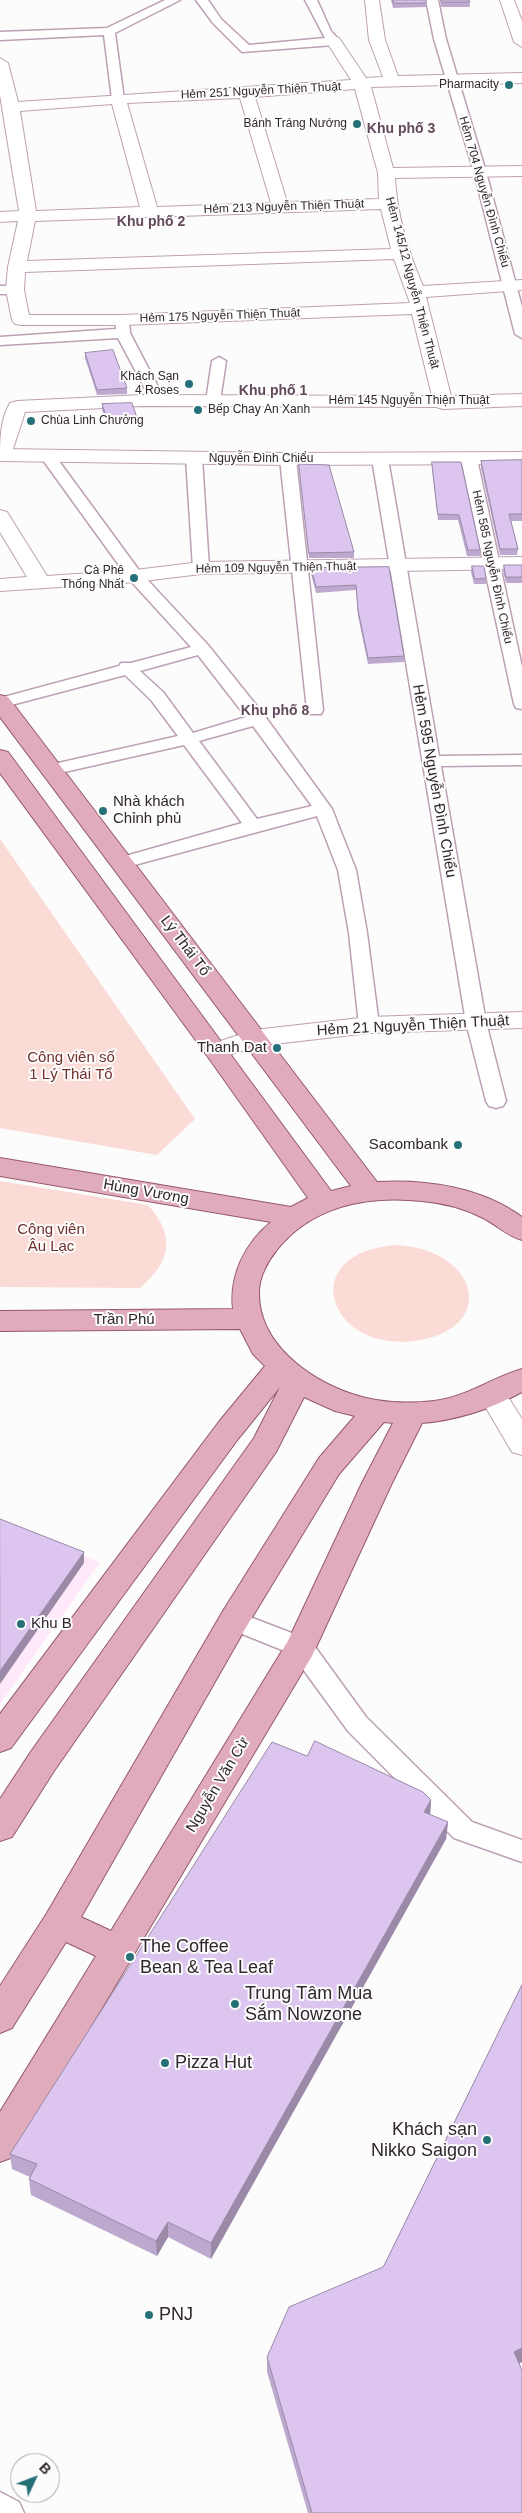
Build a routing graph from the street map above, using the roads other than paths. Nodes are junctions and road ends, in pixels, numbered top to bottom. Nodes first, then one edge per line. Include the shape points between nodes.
1 (174, 0) edge
2 (202, 0) edge
3 (311, 0) edge
4 (372, 0) edge
5 (432, 0) edge
6 (507, 0) edge
7 (109, 31) junction
8 (0, 36) edge
9 (348, 40) junction
10 (377, 40) junction
11 (522, 42) edge
12 (0, 63) edge
13 (522, 78) edge
14 (392, 80) junction
15 (452, 80) junction
16 (362, 85) junction
17 (246, 93) junction
18 (118, 98) junction
19 (5, 107) edge
20 (522, 171) edge
21 (480, 172) junction
22 (386, 173) junction
23 (388, 204) junction
24 (280, 206) junction
25 (150, 211) junction
26 (28, 216) junction
27 (0, 217) edge
28 (401, 254) junction
29 (18, 267) junction
30 (516, 286) edge
31 (8, 290) edge
32 (417, 300) junction
33 (122, 327) junction
34 (522, 334) edge
35 (0, 341) edge
36 (219, 361) dead end
37 (522, 400) edge
38 (214, 401) junction
39 (159, 402) junction
40 (444, 402) junction
41 (1, 455) edge
42 (48, 456) junction
43 (194, 458) junction
44 (522, 458) edge
45 (288, 459) junction
46 (380, 459) junction
47 (469, 459) junction
48 (0, 516) edge
49 (490, 563) junction
50 (522, 563) edge
51 (397, 566) junction
52 (201, 568) junction
53 (298, 568) junction
54 (136, 576) junction
55 (41, 583) junction
56 (0, 585) edge
57 (202, 649) junction
58 (127, 667) junction
59 (0, 703) edge
60 (522, 704) edge
61 (315, 710) dead end
62 (258, 719) junction
63 (189, 739) junction
64 (0, 757) edge
65 (522, 760) edge
66 (431, 761) junction
67 (51, 770) junction
68 (323, 809) junction
69 (252, 825) junction
70 (121, 863) junction
71 (522, 1020) edge
72 (476, 1022) junction
73 (369, 1025) junction
74 (254, 1038) junction
75 (217, 1050) junction
76 (496, 1101) dead end
77 (0, 1167) edge
78 (369, 1191) junction
79 (325, 1202) junction
80 (292, 1216) junction
81 (522, 1231) edge
82 (249, 1320) junction
83 (0, 1321) edge
84 (289, 1374) junction
85 (522, 1379) edge
86 (493, 1396) junction
87 (377, 1411) junction
88 (413, 1413) junction
89 (522, 1444) edge
90 (234, 1620) junction
91 (301, 1647) junction
92 (0, 1739) edge
93 (0, 1827) edge
94 (522, 1851) edge
95 (59, 1923) junction
96 (118, 1950) junction
97 (0, 2018) edge
98 (0, 2145) edge
99 (0, 2508) edge
100 (8, 2513) edge

1 - 7 lane
2 - 9 lane via 217,21 246,49
3 - 9 lane, Hẻm 145/12 Nguyễn Thiện Thuật via 326,32
4 - 10 street
5 - 15 lane, Hẻm 704 Nguyễn Đình Chiểu
6 - 11 street
7 - 8 lane
7 - 18 lane
9 - 10 street
9 - 16 street, Hẻm 145/12 Nguyễn Thiện Thuật
10 - 14 street
12 - 19 street
13 - 15 street, Hẻm 251 Nguyễn Thiện Thuật
14 - 15 street, Hẻm 251 Nguyễn Thiện Thuật
14 - 16 street, Hẻm 251 Nguyễn Thiện Thuật
15 - 21 lane, Hẻm 704 Nguyễn Đình Chiểu
16 - 17 street, Hẻm 251 Nguyễn Thiện Thuật
16 - 22 street, Hẻm 145/12 Nguyễn Thiện Thuật
17 - 18 street, Hẻm 251 Nguyễn Thiện Thuật
17 - 24 street
18 - 19 street, Hẻm 251 Nguyễn Thiện Thuật
18 - 25 street
19 - 26 street
20 - 21 street
21 - 22 street
21 - 30 lane, Hẻm 704 Nguyễn Đình Chiểu
22 - 23 street, Hẻm 145/12 Nguyễn Thiện Thuật
23 - 24 street, Hẻm 213 Nguyễn Thiện Thuật
23 - 28 street, Hẻm 145/12 Nguyễn Thiện Thuật
24 - 25 street, Hẻm 213 Nguyễn Thiện Thuật
25 - 26 street, Hẻm 213 Nguyễn Thiện Thuật
26 - 27 street, Hẻm 213 Nguyễn Thiện Thuật
26 - 29 street
28 - 29 street
28 - 32 street, Hẻm 145/12 Nguyễn Thiện Thuật
29 - 31 street
30 - 32 street, Hẻm 175 Nguyễn Thiện Thuật
30 - 34 lane, Hẻm 704 Nguyễn Đình Chiểu
31 - 33 street, Hẻm 175 Nguyễn Thiện Thuật via 21,320
32 - 33 street, Hẻm 175 Nguyễn Thiện Thuật
32 - 40 street, Hẻm 145/12 Nguyễn Thiện Thuật
33 - 35 lane
33 - 39 lane
36 - 38 lane
37 - 40 street, Hẻm 145 Nguyễn Thiện Thuật
38 - 39 street, Hẻm 145 Nguyễn Thiện Thuật
38 - 40 street, Hẻm 145 Nguyễn Thiện Thuật
39 - 41 street, Hẻm 145 Nguyễn Thiện Thuật via 59,403 17,407
41 - 42 street, Nguyễn Đình Chiểu
42 - 43 street, Nguyễn Đình Chiểu
42 - 54 lane
43 - 45 street, Nguyễn Đình Chiểu
43 - 52 lane
44 - 47 street, Nguyễn Đình Chiểu
45 - 46 street, Nguyễn Đình Chiểu
45 - 53 lane
46 - 47 street, Nguyễn Đình Chiểu
46 - 51 lane, Hẻm 595 Nguyễn Ðình Chiểu
47 - 49 lane, Hẻm 585 Nguyễn Ðình Chiểu
48 - 55 street
49 - 50 street, Hẻm 109 Nguyễn Thiện Thuật
49 - 51 street, Hẻm 109 Nguyễn Thiện Thuật
49 - 60 lane, Hẻm 585 Nguyễn Ðình Chiểu
51 - 53 street, Hẻm 109 Nguyễn Thiện Thuật
51 - 66 lane, Hẻm 595 Nguyễn Ðình Chiểu
52 - 53 street, Hẻm 109 Nguyễn Thiện Thuật
52 - 54 street, Hẻm 109 Nguyễn Thiện Thuật
53 - 61 lane
54 - 55 street, Hẻm 109 Nguyễn Thiện Thuật
54 - 57 lane
55 - 56 street, Hẻm 109 Nguyễn Thiện Thuật
57 - 58 lane
57 - 62 lane
58 - 59 lane
58 - 63 lane via 157,696
59 - 67 main road, Lý Thái Tổ
62 - 63 lane
62 - 68 lane
63 - 67 lane
63 - 69 lane
64 - 75 main road
65 - 66 lane
66 - 72 lane, Hẻm 595 Nguyễn Ðình Chiểu
67 - 70 main road, Lý Thái Tổ
68 - 69 lane
68 - 73 lane via 346,870 358,933
69 - 70 lane
70 - 74 main road, Lý Thái Tổ
71 - 72 street, Hẻm 21 Nguyễn Thiện Thuật
72 - 73 street, Hẻm 21 Nguyễn Thiện Thuật
72 - 76 lane, Hẻm 595 Nguyễn Ðình Chiểu
73 - 74 street, Hẻm 21 Nguyễn Thiện Thuật
74 - 75 street, Hẻm 21 Nguyễn Thiện Thuật
74 - 78 main road, Lý Thái Tổ
75 - 79 main road
77 - 80 main road, Hùng Vương
78 - 79 main road
78 - 81 main road via 432,1192 463,1200 491,1211
79 - 80 main road
80 - 82 main road via 269,1238 256,1257 248,1277 245,1298
82 - 83 main road, Trần Phú
82 - 84 main road via 266,1353
84 - 87 main road via 341,1402
84 - 92 main road via 228,1432
84 - 93 main road via 266,1444 42,1762
85 - 86 main road
86 - 88 main road via 468,1405
86 - 89 street
87 - 88 main road
87 - 90 main road via 329,1466
88 - 91 main road, Nguyễn Văn Cừ
90 - 91 lane
90 - 95 main road
91 - 94 lane via 357,1724 463,1830
91 - 96 main road, Nguyễn Văn Cừ
95 - 96 main road
95 - 97 main road
96 - 98 main road, Nguyễn Văn Cừ
99 - 100 lane

